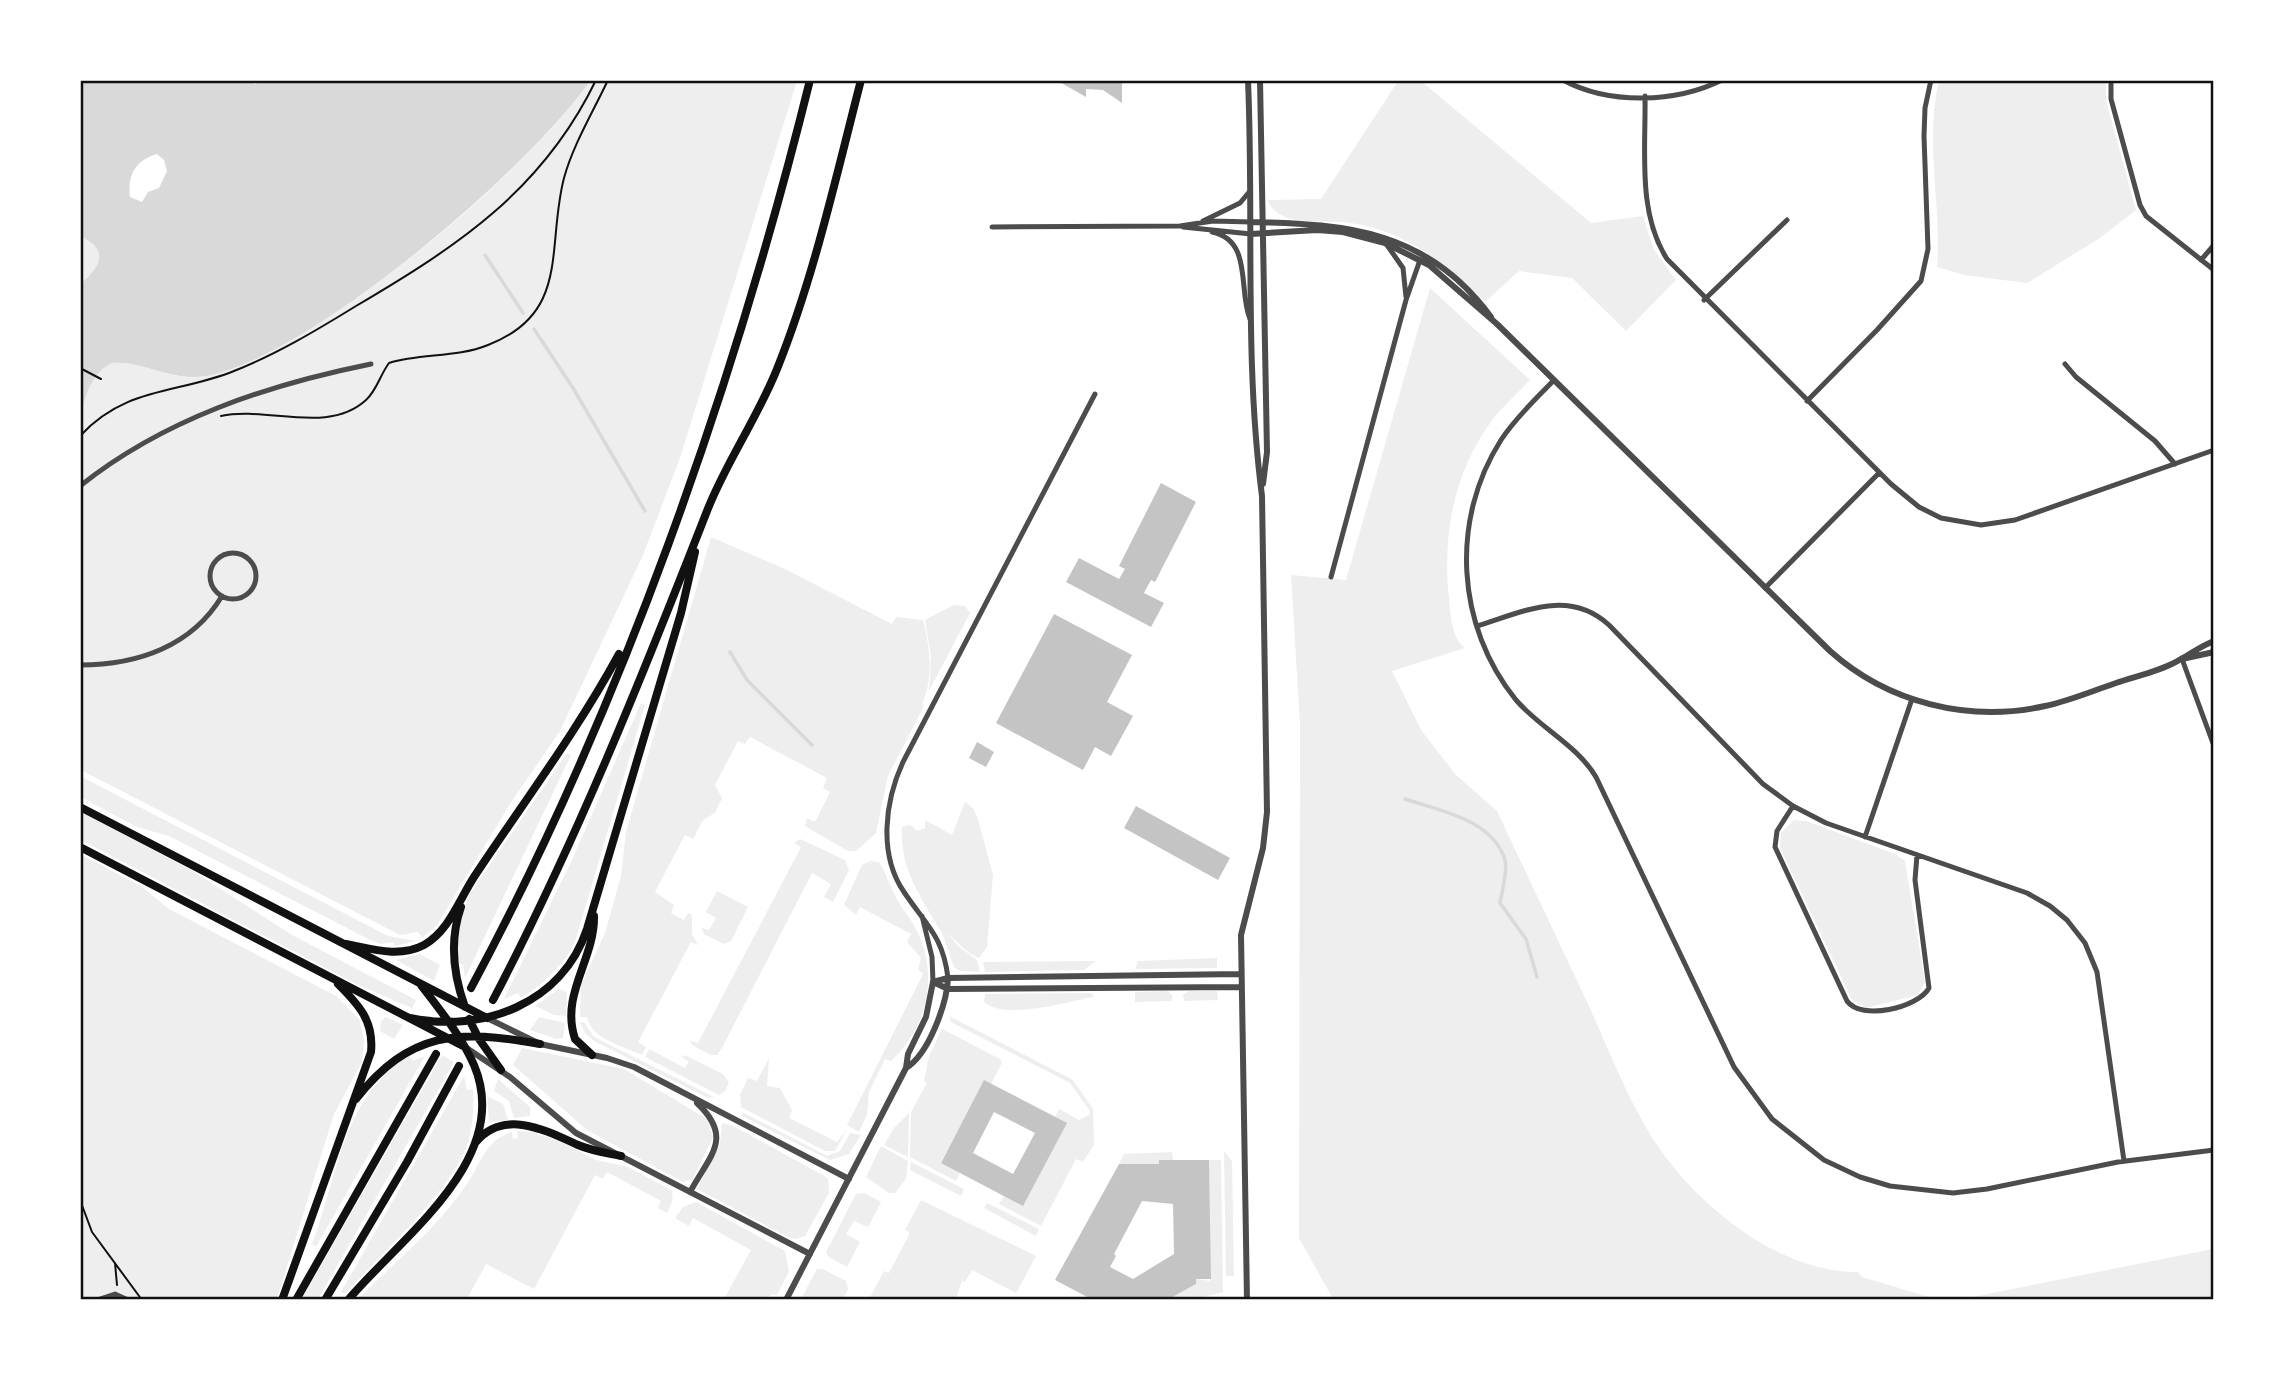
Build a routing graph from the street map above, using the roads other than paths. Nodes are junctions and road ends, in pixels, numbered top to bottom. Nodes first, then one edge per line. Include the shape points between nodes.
1 (810, 80) edge
2 (861, 80) edge
3 (1248, 80) edge
4 (1260, 80) edge
5 (1563, 80) edge
6 (1722, 80) edge
7 (1931, 80) edge
8 (2111, 80) edge
9 (1645, 96) junction
10 (1252, 179) junction
11 (1787, 220) dead end
12 (1251, 222) junction
13 (1264, 222) junction
14 (1197, 223) junction
15 (1180, 226) junction
16 (992, 227) dead end
17 (1212, 232) junction
18 (1265, 233) junction
19 (1251, 234) junction
20 (1385, 243) junction
21 (2214, 245) edge
22 (1422, 256) junction
23 (2201, 260) junction
24 (2214, 270) edge
25 (1406, 300) junction
26 (1704, 300) junction
27 (1252, 325) junction
28 (371, 364) dead end
29 (2065, 364) dead end
30 (1554, 380) junction
31 (1094, 394) dead end
32 (1807, 401) junction
33 (2214, 450) edge
34 (2175, 464) junction
35 (1879, 473) junction
36 (80, 486) edge
37 (1262, 496) junction
38 (701, 526) junction
39 (1331, 577) dead end
40 (1765, 588) junction
41 (222, 596) junction
42 (638, 617) junction
43 (1477, 626) junction
44 (2214, 641) edge
45 (2214, 652) edge
46 (2182, 659) junction
47 (80, 665) edge
48 (1912, 699) junction
49 (2214, 746) edge
50 (1793, 806) junction
51 (80, 807) edge
52 (1865, 837) junction
53 (80, 847) edge
54 (1917, 855) junction
55 (468, 886) junction
56 (593, 906) junction
57 (922, 916) junction
58 (346, 944) junction
59 (1101, 974) junction
60 (1241, 974) junction
61 (1177, 975) junction
62 (331, 977) junction
63 (948, 978) junction
64 (933, 982) junction
65 (419, 983) junction
66 (1177, 986) junction
67 (1102, 987) junction
68 (1241, 987) junction
69 (471, 988) dead end
70 (948, 989) junction
71 (493, 1000) dead end
72 (464, 1007) junction
73 (487, 1018) junction
74 (470, 1021) junction
75 (442, 1023) junction
76 (477, 1037) junction
77 (458, 1041) junction
78 (540, 1044) junction
79 (436, 1054) dead end
80 (592, 1055) junction
81 (459, 1066) dead end
82 (906, 1068) junction
83 (501, 1070) junction
84 (691, 1098) junction
85 (350, 1107) junction
86 (475, 1145) junction
87 (2214, 1150) edge
88 (621, 1156) junction
89 (2124, 1161) junction
90 (849, 1179) junction
91 (690, 1192) junction
92 (810, 1254) junction
93 (97, 1300) edge
94 (128, 1300) edge
95 (282, 1300) edge
96 (296, 1300) edge
97 (325, 1300) edge
98 (348, 1300) edge
99 (786, 1300) edge
100 (1247, 1300) edge

1 - 42 main road via 715,403
2 - 38 main road via 789,339
3 - 10 street
4 - 13 street
5 - 9 street via 1597,93
6 - 9 street via 1680,94
7 - 32 street via 1924,136 1928,249 1921,281
8 - 23 street via 2111,99 2140,205 2146,216
9 - 26 street via 1650,223 1669,263
10 - 12 street
10 - 14 street via 1243,201
11 - 26 street
12 - 13 street
12 - 14 street
12 - 19 street
13 - 18 street
13 - 22 street via 1350,228 1391,238
14 - 15 street
15 - 16 street
15 - 17 street
17 - 19 street
17 - 27 street via 1227,238 1236,250
18 - 19 street
18 - 20 street via 1329,230
18 - 37 street via 1267,452
19 - 27 street
20 - 22 street
20 - 25 street via 1403,268
21 - 23 street
22 - 25 street
22 - 30 street
23 - 24 street
25 - 39 street
26 - 32 street
27 - 37 street
28 - 36 street via 230,402 135,449
29 - 34 street via 2160,445
30 - 40 street
30 - 43 street via 1501,440 1473,503 1466,569
31 - 57 street via 893,786 887,820 890,853 899,884
32 - 35 street
33 - 34 street
34 - 35 street via 2015,520 1981,525 1926,511
35 - 40 street
37 - 60 street via 1267,812 1263,848 1242,922
38 - 56 main road via 681,613
38 - 71 main road via 577,828
40 - 48 street via 1839,659
41 - 41 street via 211,582 213,564 228,553 242,555 254,568 253,586 240,597
41 - 47 street via 199,627 165,648 124,661
42 - 55 main road via 579,725
42 - 69 main road via 554,816
43 - 50 street via 1556,603 1591,612 1609,625 1763,784
43 - 89 street via 1487,655 1510,693 1594,773 1731,1061 1762,1107 1796,1141 1860,1177 1923,1192 1976,1191
44 - 46 street
45 - 46 street
46 - 48 street via 2026,709 1969,711
46 - 49 street
48 - 52 street
50 - 52 street
50 - 54 street via 1776,833 1775,848 1847,1001 1857,1011 1915,1002 1929,988 1915,880
51 - 58 main road
52 - 54 street
53 - 62 main road
54 - 89 street via 2039,898 2082,940 2100,987
55 - 58 main road via 440,932 422,946 393,952
55 - 72 main road via 453,938 454,968
56 - 73 main road via 580,946 566,970 523,1005
56 - 80 main road via 593,940 576,978 572,1019 575,1039
57 - 63 street via 940,942
57 - 64 street
58 - 65 main road
59 - 61 street
59 - 63 street
59 - 67 street
60 - 61 street
60 - 68 street
61 - 66 street
62 - 75 main road via 410,1018
62 - 85 main road via 359,1005 370,1030 370,1059
63 - 64 street
63 - 70 street
64 - 70 street
64 - 82 street via 926,1017
65 - 72 main road
65 - 75 main road
66 - 67 street
66 - 68 street
67 - 70 street
68 - 100 street
70 - 82 street via 938,1020
72 - 73 main road
72 - 74 main road
73 - 74 main road
73 - 78 street
74 - 75 main road
74 - 76 main road
75 - 77 main road
75 - 77 main road
76 - 77 main road
76 - 78 main road
76 - 83 main road
77 - 83 street
77 - 85 main road via 430,1042 408,1050 382,1068
77 - 86 main road via 474,1066 481,1107
78 - 80 street
79 - 96 main road
80 - 84 street via 634,1067
81 - 97 main road
82 - 90 street
83 - 88 street via 562,1124
84 - 90 street
84 - 91 street via 712,1117 718,1136
85 - 95 main road
86 - 88 main road via 490,1131 525,1124
86 - 98 main road via 455,1183
87 - 89 street
88 - 91 street
90 - 92 street
91 - 92 street
92 - 99 street
93 - 94 street via 115,1294

